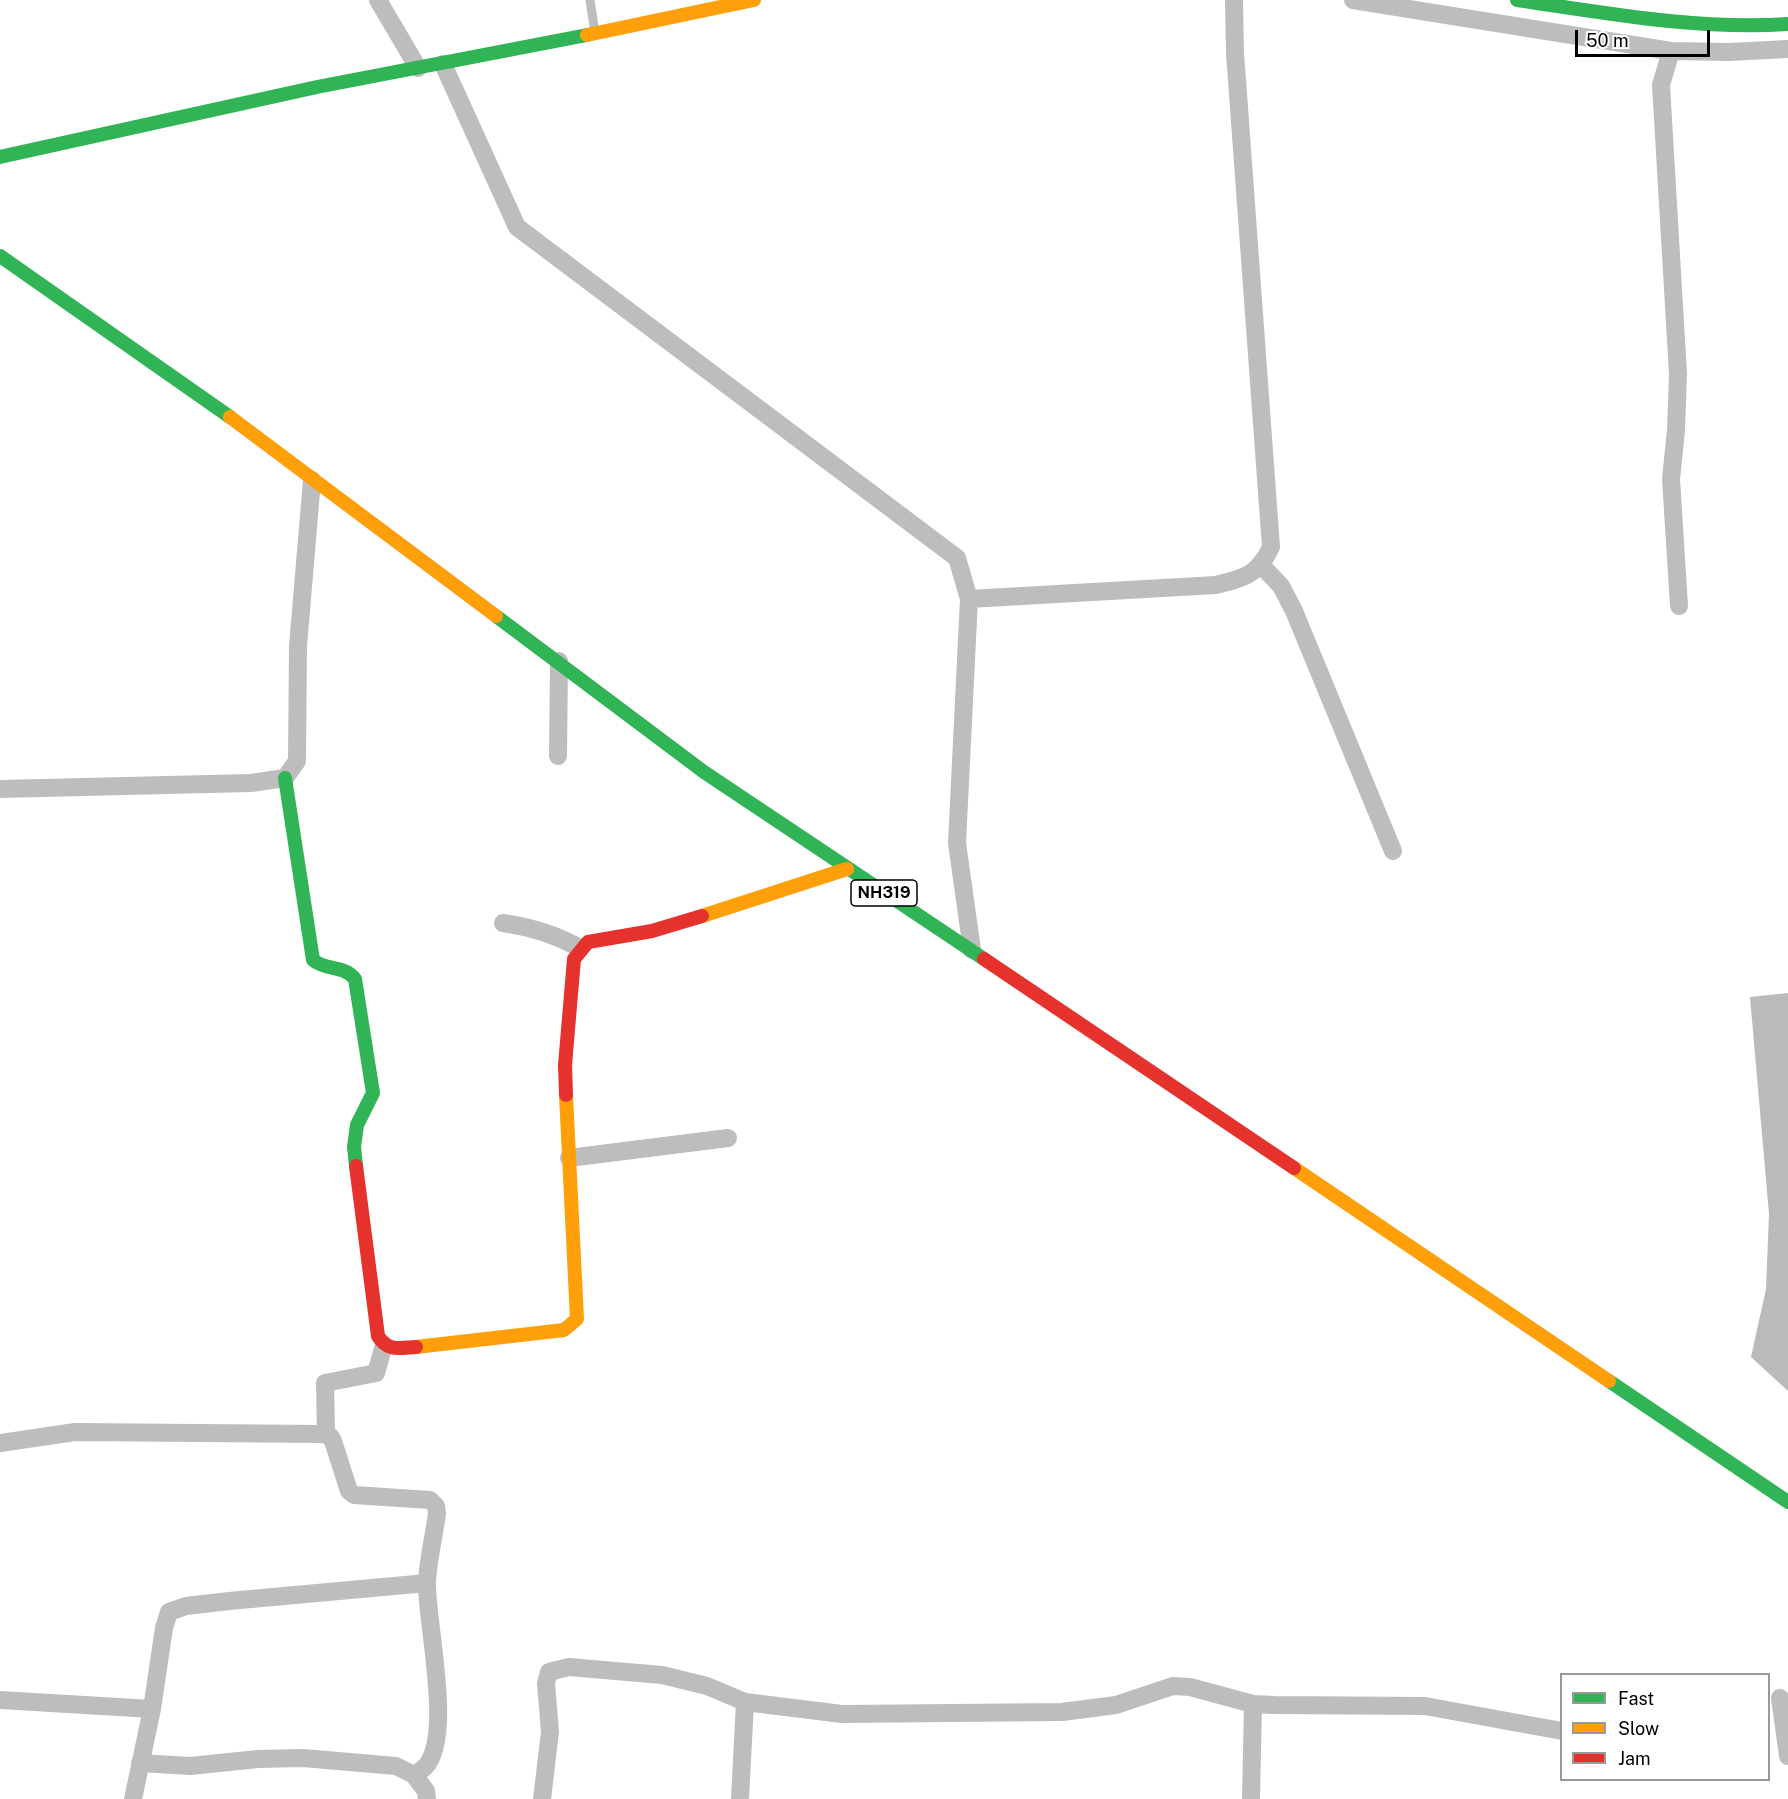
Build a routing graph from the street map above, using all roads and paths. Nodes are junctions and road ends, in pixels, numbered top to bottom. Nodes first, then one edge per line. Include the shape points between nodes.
1 (378, 0) edge
2 (590, 0) edge
3 (754, 0) edge
4 (1234, 0) edge
5 (1353, 0) edge
6 (1517, 0) edge
7 (1788, 24) edge
8 (595, 34) junction
9 (1788, 49) edge
10 (1671, 51) junction
11 (443, 64) junction
12 (418, 68) junction
13 (0, 157) edge
14 (0, 256) edge
15 (312, 480) junction
16 (1262, 566) junction
17 (969, 599) junction
18 (1679, 606) dead end
19 (559, 661) junction
20 (558, 756) dead end
21 (285, 778) junction
22 (0, 789) edge
23 (1393, 851) dead end
24 (847, 869) junction
25 (503, 923) dead end
26 (579, 947) junction
27 (972, 950) junction
28 (728, 1138) dead end
29 (569, 1158) junction
30 (384, 1345) junction
31 (326, 1435) junction
32 (0, 1443) edge
33 (1788, 1502) edge
34 (427, 1583) junction
35 (1779, 1698) edge
36 (0, 1700) edge
37 (745, 1702) junction
38 (1253, 1704) junction
39 (152, 1709) junction
40 (1560, 1731) edge
41 (1788, 1756) edge
42 (140, 1763) junction
43 (414, 1775) junction
44 (133, 1799) edge
45 (427, 1799) edge
46 (542, 1799) edge
47 (740, 1799) edge
48 (1251, 1799) edge

1 - 12 street
2 - 8 lane
3 - 8 main road
4 - 16 street via 1271,547
5 - 10 street
6 - 7 main road via 1718,26
8 - 11 main road
9 - 10 street
10 - 18 street via 1661,85 1678,374 1671,479
11 - 12 main road
11 - 17 street via 517,227 957,558
12 - 13 main road
14 - 15 main road, NH319 via 211,403
15 - 19 main road, NH319
15 - 21 street via 298,646 297,761
16 - 17 street via 1241,579 1216,585
16 - 23 street via 1281,586 1294,611
17 - 27 street via 957,843
19 - 20 street
19 - 24 main road, NH319 via 704,772
21 - 22 street via 251,783
21 - 30 main road via 313,960 317,965 347,970 355,979 373,1093 357,1125 354,1147 378,1336
24 - 26 main road via 681,924 586,941
24 - 27 main road, NH319
25 - 26 street via 532,927
26 - 29 main road via 574,959 566,1065
27 - 33 main road, NH319
28 - 29 street
29 - 30 main road via 577,1319 571,1326 564,1330 394,1349
30 - 31 street via 376,1373 325,1383
31 - 32 street via 75,1432
31 - 34 street via 333,1441 354,1496 430,1500 436,1506
34 - 39 street via 229,1601 169,1612
34 - 43 street via 436,1664 436,1729 432,1757
35 - 41 street
36 - 39 street
37 - 38 street via 842,1714 1062,1712 1116,1705 1173,1686
37 - 46 street via 706,1686 662,1675 569,1667 549,1672 546,1683 550,1732
37 - 47 street
38 - 40 street via 1425,1706
38 - 48 street
39 - 42 street
42 - 43 street via 190,1766 303,1758 396,1766
42 - 44 street
43 - 45 street

